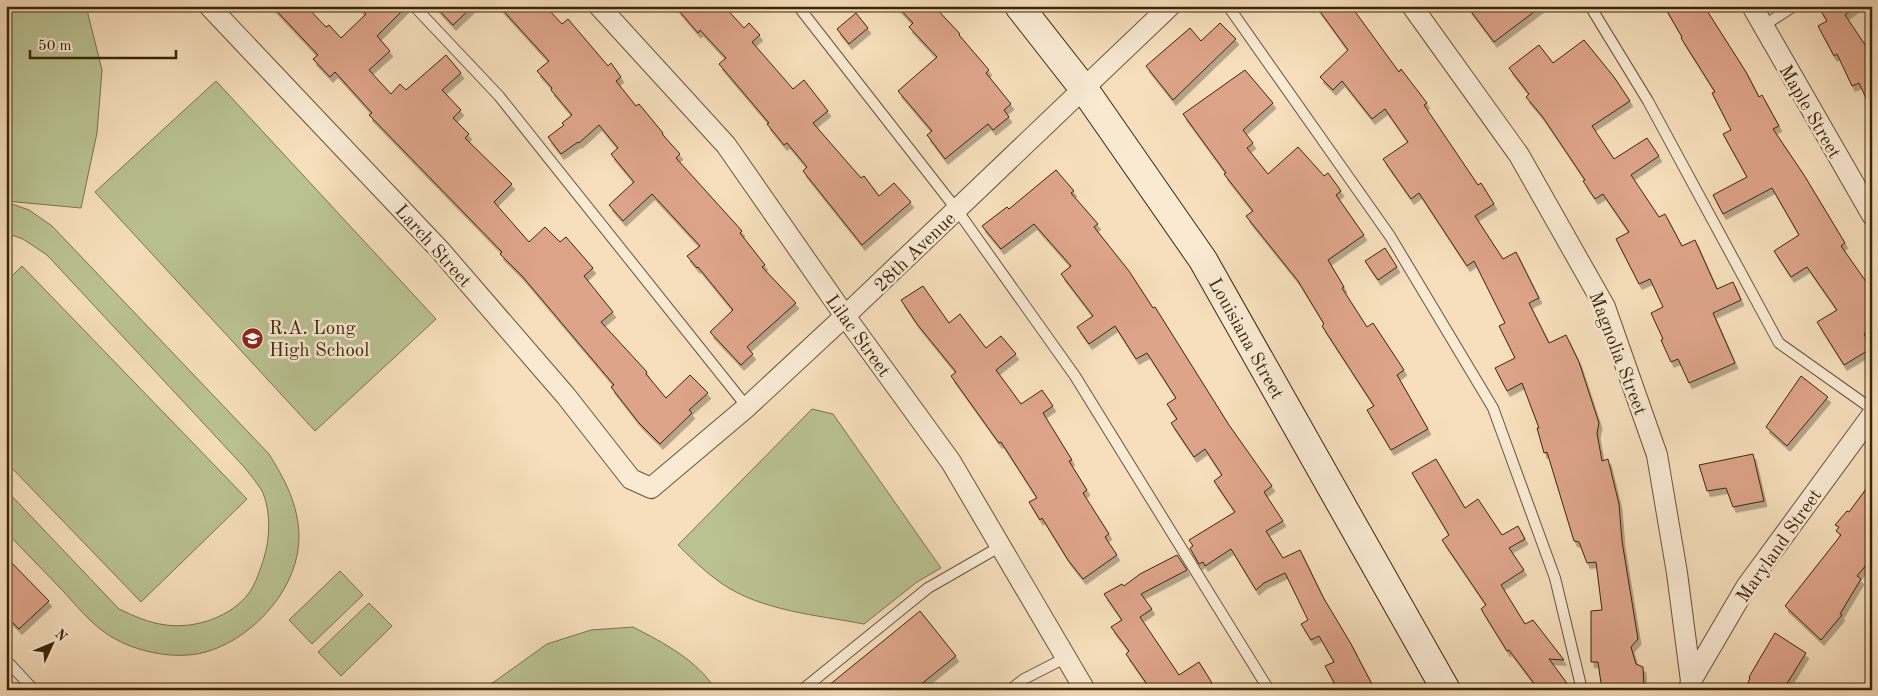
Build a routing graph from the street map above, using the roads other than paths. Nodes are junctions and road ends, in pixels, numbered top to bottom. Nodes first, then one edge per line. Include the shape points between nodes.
1 (209, 6) edge
2 (414, 6) edge
3 (599, 6) edge
4 (798, 6) edge
5 (1019, 6) edge
6 (1170, 6) edge
7 (1228, 6) edge
8 (1412, 6) edge
9 (1590, 6) edge
10 (1752, 6) edge
11 (1794, 6) edge
12 (1763, 26) junction
13 (1084, 89) junction
14 (957, 210) junction
15 (1872, 215) edge
16 (845, 316) junction
17 (747, 407) junction
18 (1872, 409) edge
19 (1872, 415) edge
20 (651, 488) joint
21 (1001, 546) junction
22 (1067, 657) junction
23 (6, 660) edge
24 (1690, 686) edge
25 (34, 690) edge
26 (802, 690) edge
27 (1010, 690) edge
28 (1085, 690) edge
29 (1269, 690) edge
30 (1446, 690) edge
31 (1582, 690) edge

1 - 20 street, Larch Street via 439,249 566,396 631,479
2 - 17 lane via 498,96
3 - 16 street, Lilac Street via 726,145
4 - 14 lane
5 - 13 street, Louisiana Street
6 - 13 street, 28th Avenue
7 - 31 lane via 1390,236 1493,408 1555,578
8 - 24 street, Magnolia Street via 1519,155 1605,307 1657,455 1677,573
9 - 18 lane via 1648,101 1779,343
10 - 12 street, Maple Street
11 - 12 lane
12 - 15 street, Maple Street
13 - 14 street, 28th Avenue
13 - 30 street, Louisiana Street via 1203,260
14 - 16 street, 28th Avenue
14 - 29 lane via 1075,376
16 - 17 street, 28th Avenue
16 - 21 street, Lilac Street via 951,462
17 - 20 street, 28th Avenue
19 - 24 street, Maryland Street via 1746,587
21 - 22 street, Lilac Street
21 - 26 lane via 928,588
22 - 27 lane via 1024,679
22 - 28 street, Lilac Street
23 - 25 lane

